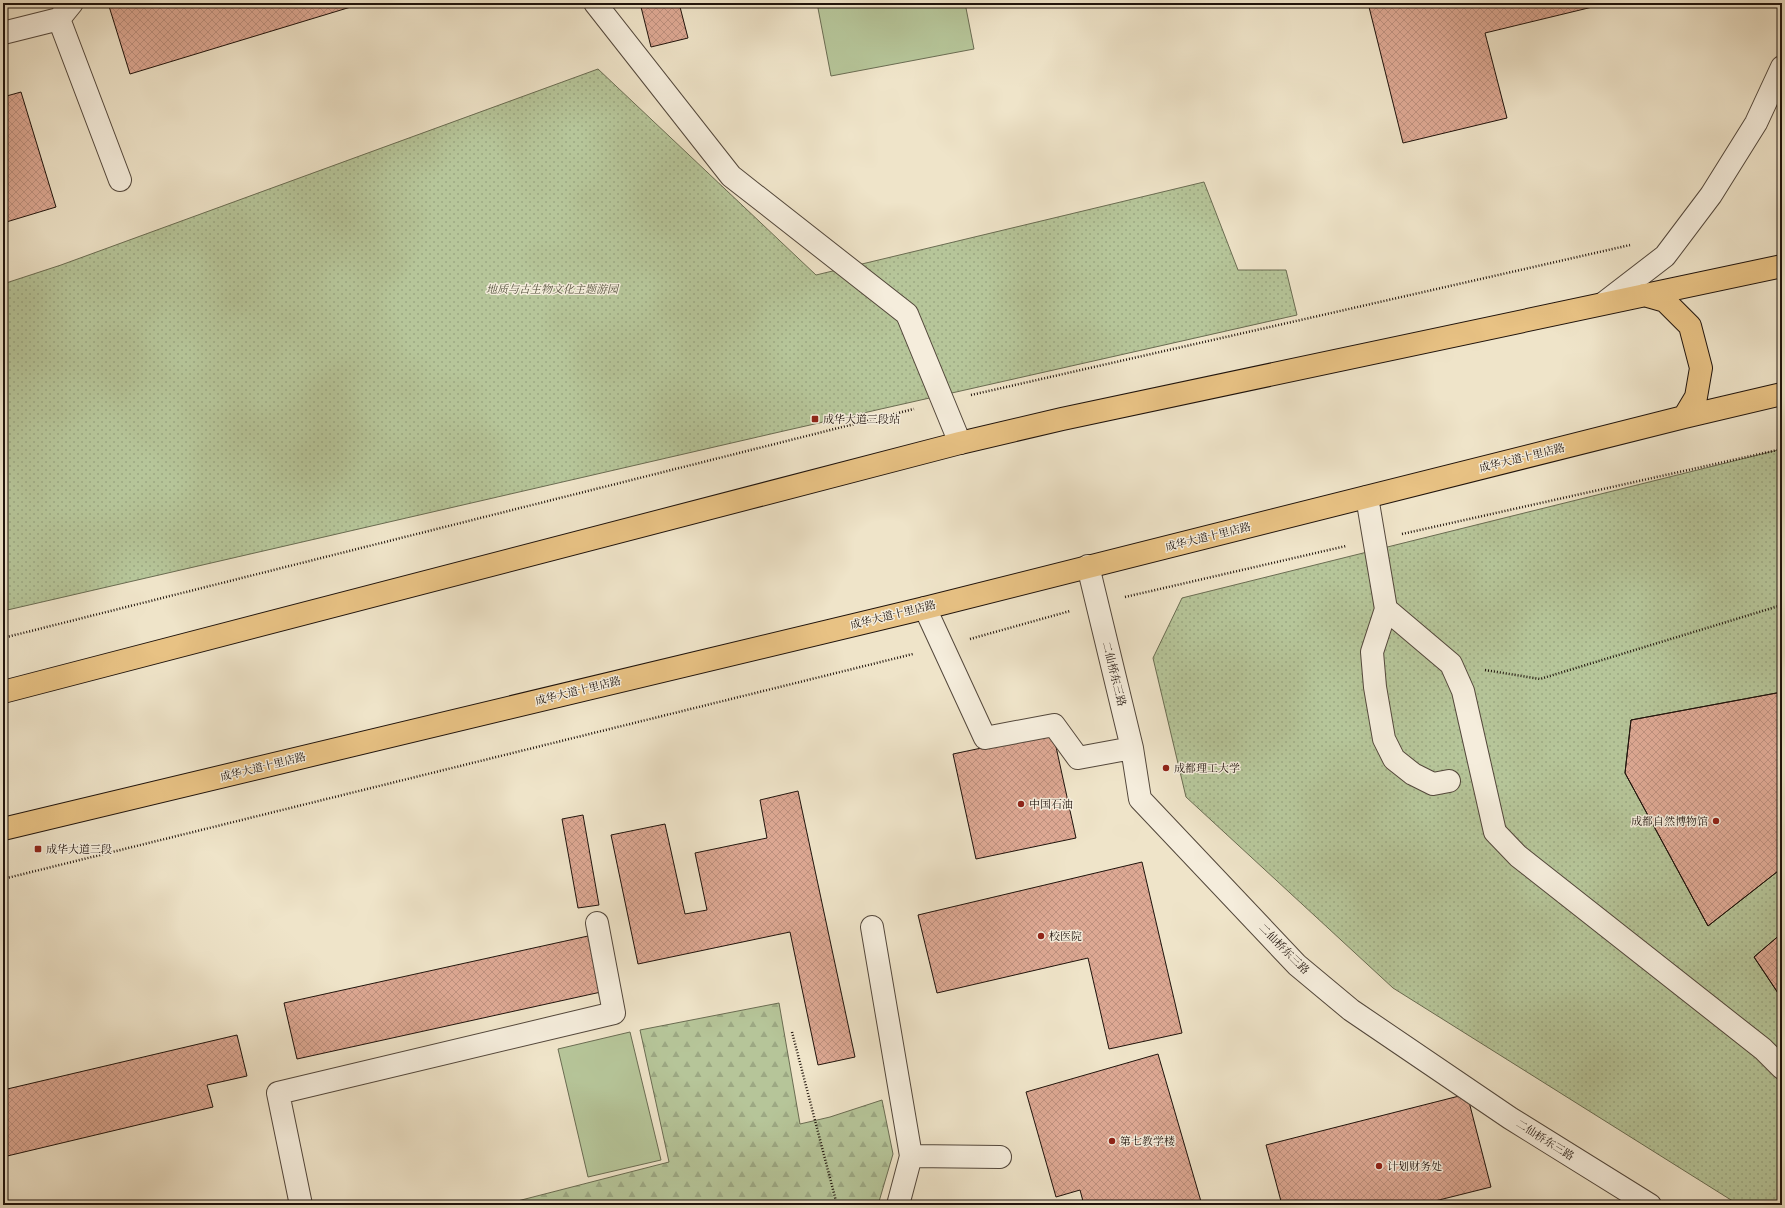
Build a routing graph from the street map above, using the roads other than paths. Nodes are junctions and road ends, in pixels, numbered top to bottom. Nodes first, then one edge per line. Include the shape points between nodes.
1 (595, 3) edge
2 (66, 11) edge
3 (3, 33) edge
4 (1782, 67) edge
5 (120, 180) dead end
6 (1782, 266) edge
7 (1644, 295) junction
8 (1604, 303) junction
9 (1782, 394) edge
10 (1684, 417) junction
11 (960, 443) junction
12 (1367, 497) junction
13 (1088, 566) junction
14 (925, 608) junction
15 (1386, 609) junction
16 (3, 692) edge
17 (1132, 748) junction
18 (1449, 781) dead end
19 (3, 830) edge
20 (597, 923) dead end
21 (872, 926) dead end
22 (1782, 1068) edge
23 (911, 1156) junction
24 (1000, 1157) dead end
25 (301, 1205) edge
26 (898, 1205) edge
27 (1650, 1205) edge

1 - 11 street via 731,176 907,314
2 - 3 street
2 - 5 street
4 - 8 street via 1756,123 1711,195 1665,256
6 - 7 main road
7 - 8 main road
7 - 10 main road via 1665,301 1690,326 1701,368 1696,397
8 - 11 main road
9 - 10 main road, 成华大道十里店路
10 - 12 main road, 成华大道十里店路
11 - 16 main road
12 - 13 main road, 成华大道十里店路
12 - 15 street
13 - 14 main road, 成华大道十里店路
13 - 17 street, 二仙桥东三路
14 - 17 street via 985,738 1054,725 1078,758
14 - 19 main road, 成华大道十里店路
15 - 18 street via 1372,652 1384,739 1394,759 1413,774 1433,784
15 - 22 street via 1451,664 1464,691 1495,832 1518,856 1764,1049
17 - 27 street, 二仙桥东三路 via 1140,799 1298,965 1351,1010 1510,1118
20 - 25 street via 614,1013 278,1093
21 - 23 street
23 - 24 street
23 - 26 street

